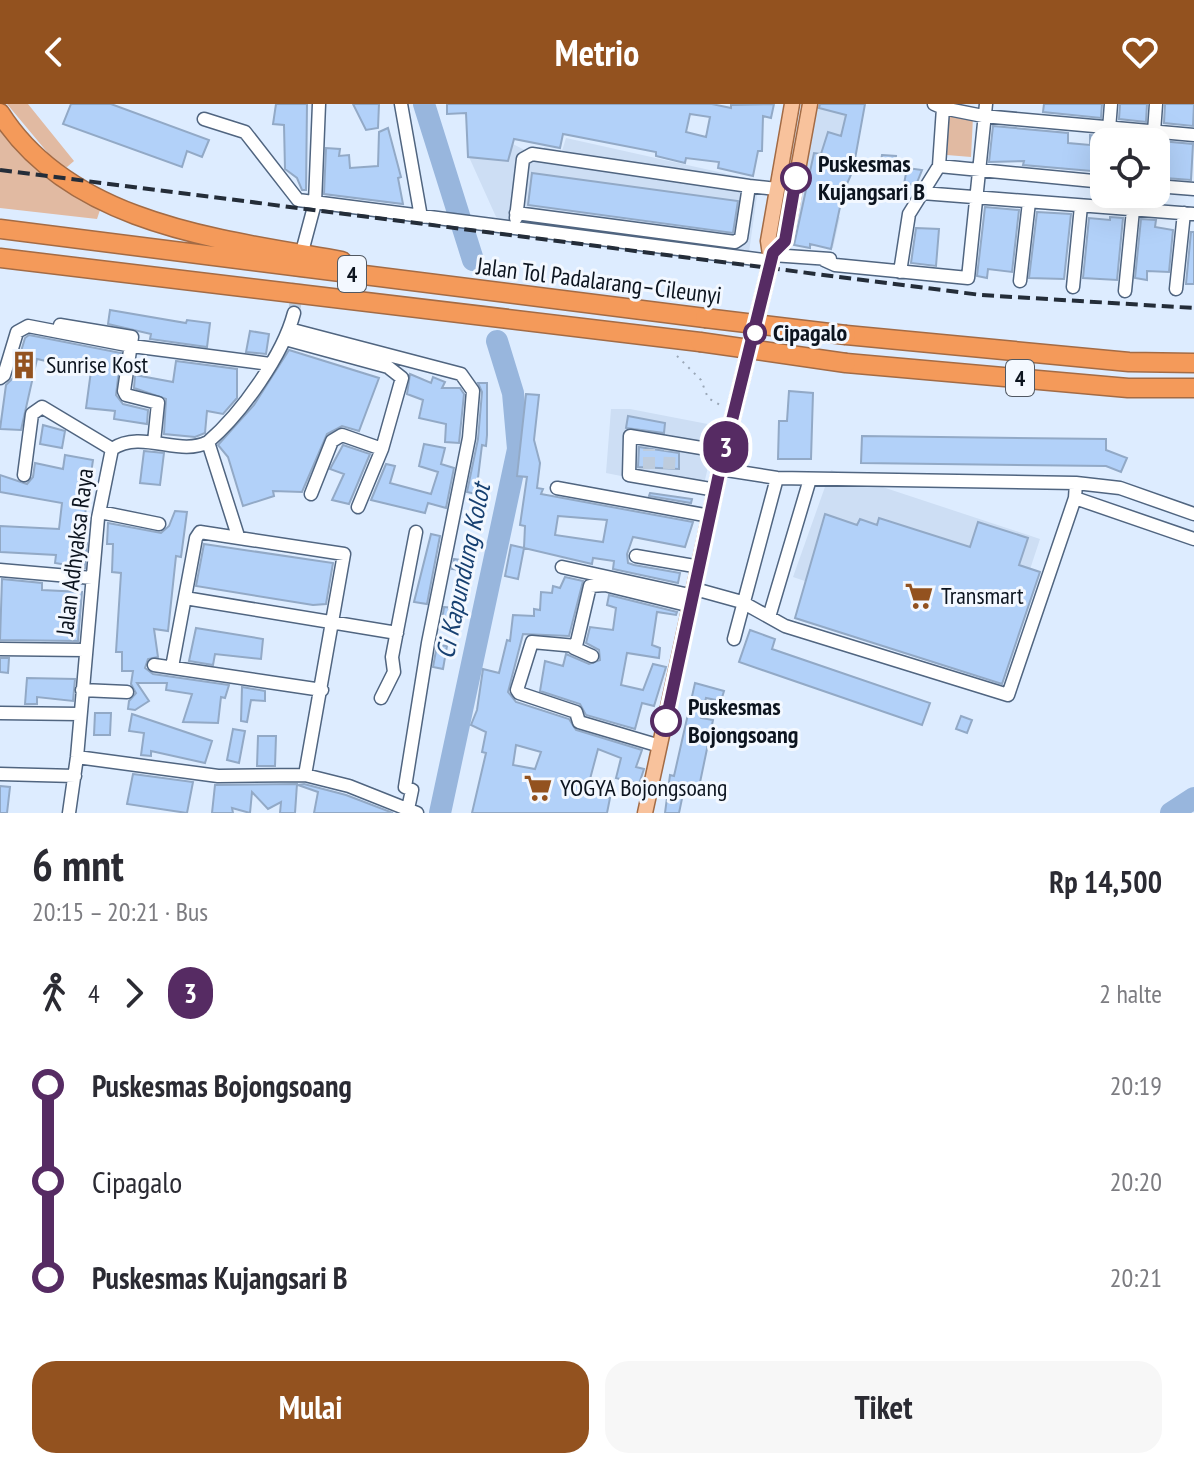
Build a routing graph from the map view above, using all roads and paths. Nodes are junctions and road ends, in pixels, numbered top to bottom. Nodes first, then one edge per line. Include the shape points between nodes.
1 (319, 104) edge
2 (401, 104) edge
3 (792, 104) edge
4 (810, 104) edge
5 (1111, 104) edge
6 (1156, 104) edge
7 (937, 105) edge
8 (984, 110) edge
9 (0, 113) edge
10 (204, 119) dead end
11 (1109, 128) edge
12 (1154, 128) edge
13 (1090, 131) edge
14 (1170, 133) edge
15 (1194, 135) edge
16 (939, 166) junction
17 (979, 170) junction
18 (1090, 181) edge
19 (749, 186) junction
20 (1170, 187) edge
21 (777, 189) junction
22 (1194, 189) edge
23 (922, 193) junction
24 (977, 198) junction
25 (1029, 202) junction
26 (315, 203) junction
27 (1081, 206) junction
28 (1090, 207) edge
29 (1104, 208) edge
30 (1133, 210) junction
31 (516, 213) junction
32 (1189, 213) edge
33 (421, 217) junction
34 (515, 228) junction
35 (0, 229) edge
36 (303, 248) tunnel mouth
37 (772, 256) junction
38 (0, 258) edge
39 (900, 268) junction
40 (1020, 281) dead end
41 (1073, 287) dead end
42 (1176, 289) dead end
43 (1125, 291) dead end
44 (598, 305) junction
45 (294, 313) tunnel mouth
46 (23, 319) dead end
47 (287, 334) junction
48 (132, 346) junction
49 (677, 356) dead end
50 (1194, 363) edge
51 (270, 364) junction
52 (0, 378) edge
53 (1194, 388) edge
54 (737, 406) junction
55 (154, 442) junction
56 (208, 442) junction
57 (112, 449) junction
58 (382, 449) junction
59 (725, 452) junction
60 (720, 469) junction
61 (24, 475) dead end
62 (777, 478) junction
63 (810, 479) junction
64 (1076, 483) junction
65 (557, 488) dead end
66 (716, 490) junction
67 (311, 494) dead end
68 (1075, 498) junction
69 (1153, 500) junction
70 (358, 507) dead end
71 (1178, 509) junction
72 (100, 512) junction
73 (1194, 514) edge
74 (710, 516) junction
75 (1145, 522) junction
76 (159, 524) dead end
77 (1169, 530) junction
78 (416, 532) dead end
79 (238, 536) junction
80 (1194, 539) edge
81 (636, 556) dead end
82 (562, 567) dead end
83 (700, 567) junction
84 (0, 570) edge
85 (92, 578) junction
86 (693, 597) junction
87 (185, 598) junction
88 (742, 602) junction
89 (769, 617) junction
90 (333, 622) junction
91 (397, 633) junction
92 (734, 639) dead end
93 (574, 648) junction
94 (0, 649) edge
95 (85, 650) junction
96 (592, 656) dead end
97 (154, 665) dead end
98 (172, 667) junction
99 (82, 690) junction
100 (322, 690) junction
101 (127, 692) dead end
102 (381, 698) dead end
103 (0, 713) edge
104 (80, 714) junction
105 (660, 746) junction
106 (77, 757) junction
107 (0, 774) edge
108 (305, 775) junction
109 (75, 776) junction
110 (411, 811) edge
111 (69, 813) edge
112 (645, 813) edge

1 - 26 street
2 - 33 street
3 - 21 main road
4 - 37 main road via 785,241
5 - 11 street
6 - 12 street
7 - 8 street
7 - 16 street
8 - 13 street
8 - 17 street
9 - 44 highway via 49,165 116,209 210,238
10 - 26 street via 245,132 290,194
14 - 15 street
16 - 17 street
16 - 23 street
17 - 18 street
17 - 24 street
19 - 21 street
19 - 31 street via 741,238 735,242
19 - 31 street via 532,154 523,159
20 - 22 street
21 - 37 main road via 768,241
23 - 24 street
23 - 39 street via 909,214
24 - 25 street
24 - 39 street via 968,278
25 - 27 street
25 - 40 street
26 - 33 street
26 - 36 street
27 - 28 street
27 - 41 street
29 - 30 street
30 - 32 street
30 - 43 street
31 - 34 street
32 - 42 street
33 - 34 street
34 - 37 street
35 - 44 highway, Jalan Tol Padalarang–Cileunyi / 4
37 - 39 street via 836,257
37 - 54 main road
38 - 53 highway, Jalan Tol Padalarang–Cileunyi / 4, bridge via 846,363 1128,388
44 - 50 highway, Jalan Tol Padalarang–Cileunyi / 4, bridge via 846,335 1129,362
45 - 47 street
46 - 48 street via 128,335
47 - 51 street
47 - 58 street via 401,374
47 - 110 street via 461,374 473,391 469,438 405,787 412,790
48 - 51 street
48 - 52 street via 28,326 17,332
48 - 55 street via 124,391 158,403
49 - 54 path via 701,380 708,398
51 - 56 street
54 - 59 main road
55 - 56 street, Jalan Adhyaksa Raya via 185,448
55 - 57 street, Jalan Adhyaksa Raya
56 - 79 street
57 - 61 street via 60,416 37,408
57 - 72 street, Jalan Adhyaksa Raya
58 - 67 street via 338,436
58 - 70 street
59 - 60 main road
59 - 66 street via 649,444 630,436 628,474 669,475
60 - 62 street
60 - 66 main road
62 - 63 street
62 - 88 street
63 - 64 street
63 - 89 street
64 - 68 street
64 - 69 street via 1120,488
65 - 74 street
66 - 74 main road
68 - 75 street
68 - 89 street via 1008,695
69 - 71 street
69 - 75 street
71 - 73 street
71 - 77 street
72 - 76 street
72 - 85 street, Jalan Adhyaksa Raya
74 - 83 main road
75 - 77 street
77 - 80 street
78 - 91 street
79 - 87 street via 206,531 197,535
79 - 90 street via 344,554
81 - 83 street
82 - 86 street
83 - 86 main road
84 - 85 street
85 - 95 street, Jalan Adhyaksa Raya
86 - 88 street
86 - 93 street via 590,586
86 - 105 main road
87 - 90 street
87 - 98 street
88 - 89 street
88 - 92 street
90 - 91 street
90 - 100 street
91 - 102 street via 394,672
93 - 96 street
93 - 105 street via 532,642 519,693 576,712 579,722
94 - 95 street
95 - 99 street, Jalan Adhyaksa Raya
97 - 98 street
98 - 100 street
99 - 101 street
99 - 104 street, Jalan Adhyaksa Raya
100 - 108 street
103 - 104 street
104 - 106 street, Jalan Adhyaksa Raya
105 - 112 main road
106 - 108 street via 218,776
106 - 109 street, Jalan Adhyaksa Raya
107 - 109 street
108 - 110 street
109 - 111 street, Jalan Adhyaksa Raya

